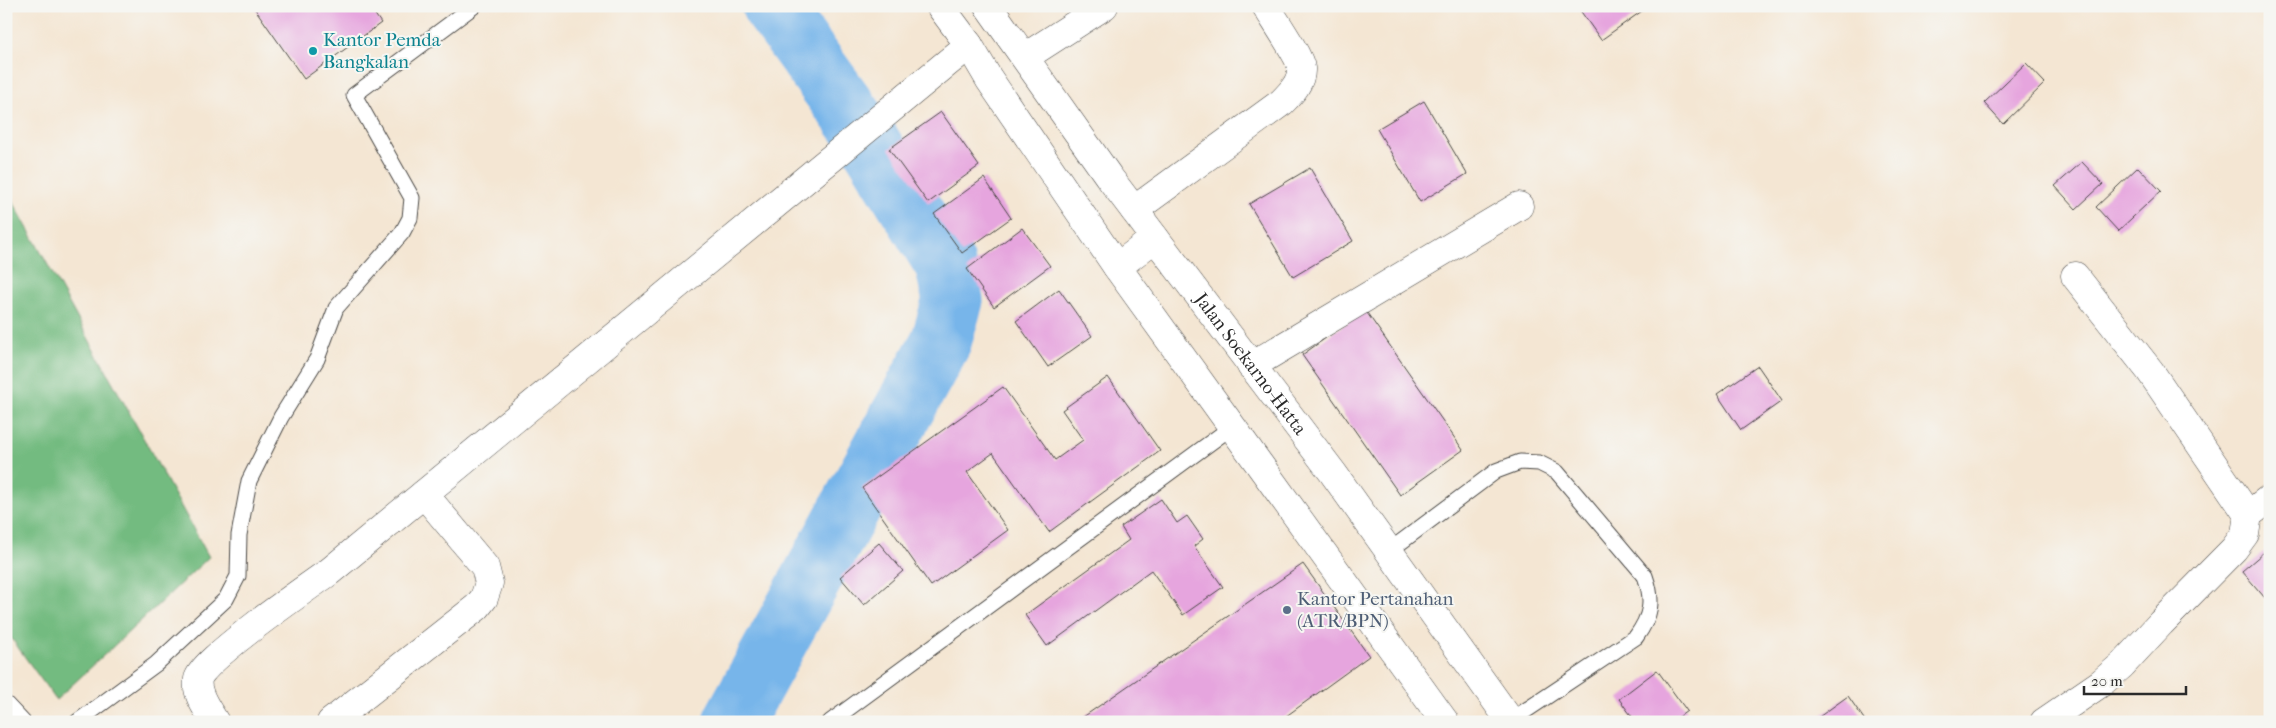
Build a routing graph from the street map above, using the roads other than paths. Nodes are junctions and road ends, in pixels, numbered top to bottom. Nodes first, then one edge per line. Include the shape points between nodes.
1 (474, 6) edge
2 (940, 6) edge
3 (988, 6) edge
4 (1104, 6) edge
5 (1266, 6) edge
6 (969, 45) junction
7 (1025, 57) junction
8 (1109, 177) junction
9 (1074, 201) junction
10 (1519, 206) dead end
11 (1134, 210) junction
12 (1155, 238) junction
13 (1117, 267) junction
14 (2075, 276) dead end
15 (1251, 366) junction
16 (1233, 426) junction
17 (424, 494) junction
18 (2270, 498) edge
19 (2248, 514) junction
20 (1389, 551) junction
21 (6, 704) edge
22 (1510, 721) edge
23 (22, 722) edge
24 (77, 722) edge
25 (215, 722) edge
26 (331, 722) edge
27 (830, 722) edge
28 (1445, 722) edge
29 (2044, 722) edge

1 - 24 lane via 354,95 412,198 410,218 402,233 336,308 317,359 281,417 249,481 239,534 238,576 234,588 156,664
2 - 6 street
3 - 7 street, Jalan Soekarno-Hatta
4 - 7 street
5 - 11 street via 1300,63 1296,86 1282,102
6 - 9 street
6 - 17 street
7 - 8 street, Jalan Soekarno-Hatta
8 - 9 street
8 - 11 street, Jalan Soekarno-Hatta
9 - 13 street
10 - 15 street
11 - 12 street, Jalan Soekarno-Hatta
12 - 13 street
12 - 15 street, Jalan Soekarno-Hatta
13 - 16 street
14 - 19 street via 2150,371
15 - 20 street, Jalan Soekarno-Hatta
16 - 27 lane
16 - 28 street
17 - 25 street via 329,572 225,650 202,672 198,680 199,692
17 - 26 street via 485,566 489,583 484,598 477,607
18 - 19 street
19 - 29 street via 2244,534 2234,549 2122,664 2101,683
20 - 22 street, Jalan Soekarno-Hatta
20 - 22 lane via 1496,470 1520,462 1539,463 1557,472 1645,576 1650,606 1645,624 1636,638
21 - 23 lane

